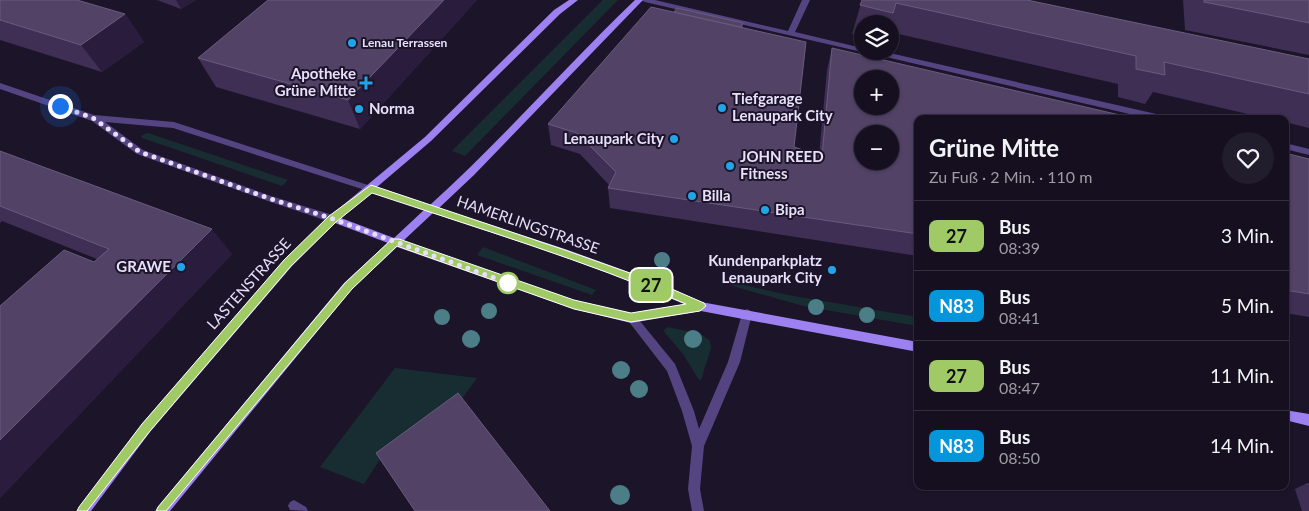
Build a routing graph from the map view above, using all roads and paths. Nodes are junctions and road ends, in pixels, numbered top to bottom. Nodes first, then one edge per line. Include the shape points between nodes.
1 (574, 0) edge
2 (639, 0) edge
3 (645, 0) edge
4 (806, 0) edge
5 (790, 33) junction
6 (854, 48) edge
7 (899, 58) edge
8 (0, 86) edge
9 (1148, 115) edge
10 (93, 118) junction
11 (1289, 147) edge
12 (1309, 152) edge
13 (371, 189) junction
14 (434, 209) junction
15 (333, 219) junction
16 (395, 242) junction
17 (700, 306) junction
18 (747, 314) junction
19 (631, 318) junction
20 (914, 346) edge
21 (1289, 416) edge
22 (1309, 420) edge
23 (698, 446) junction
24 (83, 511) edge
25 (162, 511) edge
26 (698, 511) edge

1 - 13 main road, LASTENSTRASSE via 557,12 428,139
2 - 14 main road
3 - 5 street
4 - 5 street
5 - 6 street
7 - 9 street
8 - 10 street
10 - 13 street via 174,126
10 - 15 street via 140,152
11 - 12 street
13 - 14 main road, HAMERLINGSTRASSE
13 - 15 main road, LASTENSTRASSE
14 - 16 main road
14 - 17 main road, HAMERLINGSTRASSE via 655,286
15 - 16 main road, HAMERLINGSTRASSE
15 - 24 main road, LASTENSTRASSE via 288,263 146,428
16 - 19 main road, HAMERLINGSTRASSE via 574,305
16 - 25 main road via 348,286
17 - 18 main road, HAMERLINGSTRASSE
17 - 19 main road, HAMERLINGSTRASSE
18 - 20 main road, HAMERLINGSTRASSE
18 - 23 street via 734,362
19 - 23 street via 671,368
21 - 22 main road
23 - 26 street via 694,489

